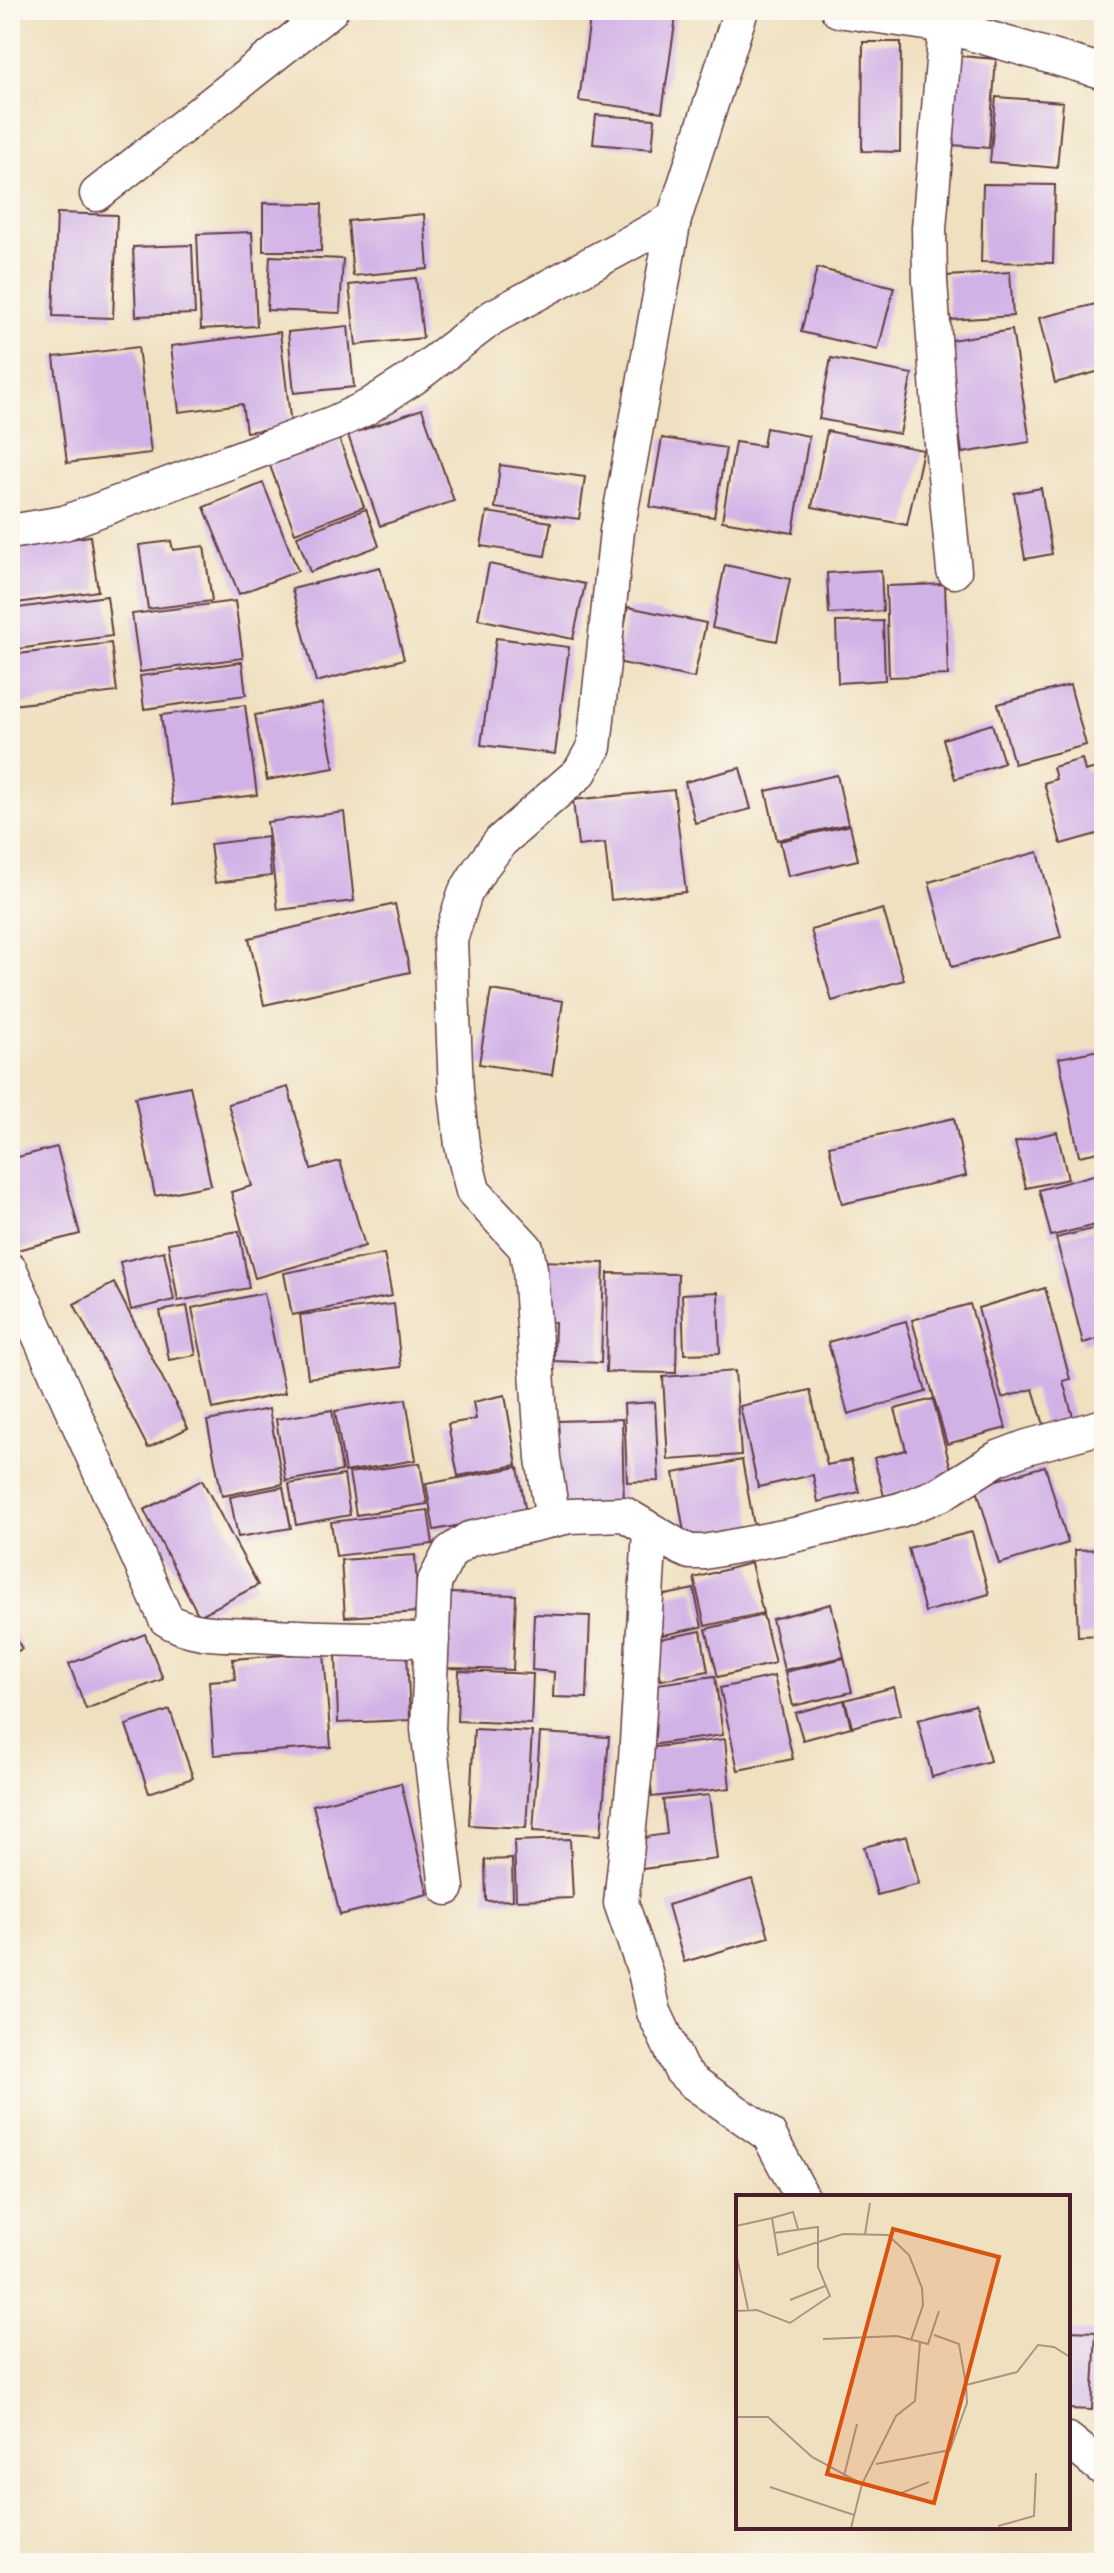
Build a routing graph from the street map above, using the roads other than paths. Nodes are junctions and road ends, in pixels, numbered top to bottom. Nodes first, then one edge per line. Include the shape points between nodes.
1 (331, 10) edge
2 (741, 10) edge
3 (838, 10) edge
4 (946, 26) junction
5 (1104, 72) edge
6 (97, 194) dead end
7 (674, 219) junction
8 (10, 532) edge
9 (954, 571) dead end
10 (10, 1270) edge
11 (1104, 1426) edge
12 (553, 1520) junction
13 (650, 1531) junction
14 (432, 1640) junction
15 (447, 1888) dead end
16 (801, 2195) edge
17 (1070, 2442) edge
18 (1104, 2469) edge

1 - 6 street
2 - 7 street
3 - 4 street
4 - 5 street
4 - 9 street via 929,228
7 - 8 street via 493,317 366,408 64,523
7 - 12 street via 617,531 594,747 580,772 501,841 480,869 465,893 450,940 462,1145 473,1191 526,1248
10 - 14 street via 166,1619 178,1627 211,1633
11 - 13 street via 1012,1452 941,1494 900,1510 824,1528 704,1552 690,1552
12 - 13 street via 624,1514
12 - 14 street via 469,1539 450,1552 434,1583
13 - 16 street via 621,1903 654,2012 681,2070 769,2135
14 - 15 street via 428,1729
17 - 18 street

